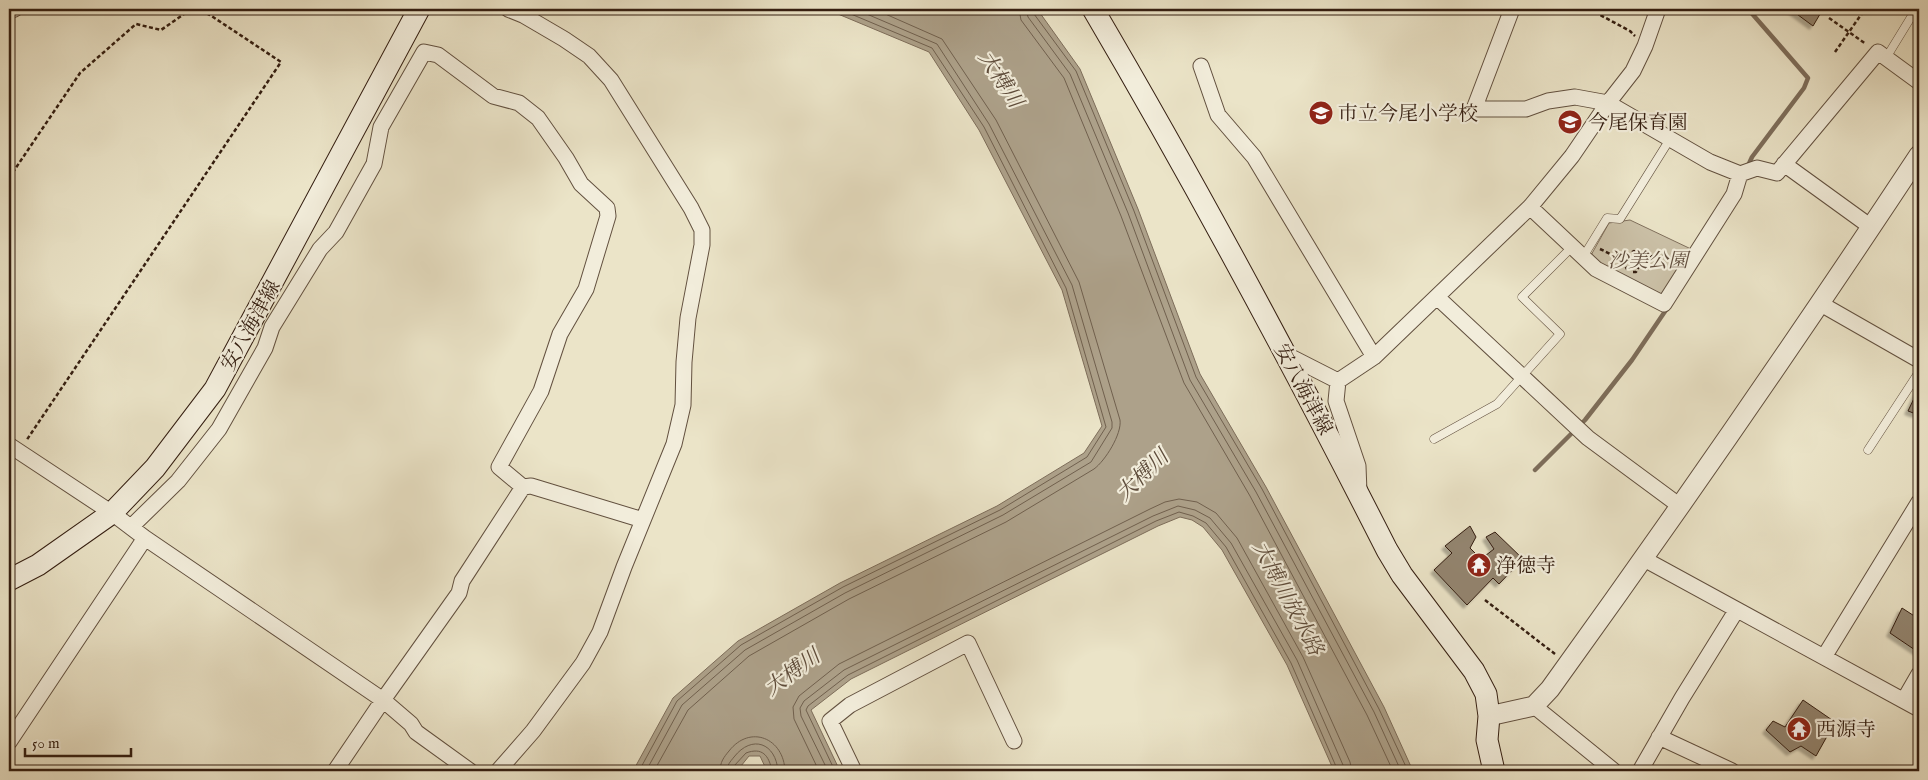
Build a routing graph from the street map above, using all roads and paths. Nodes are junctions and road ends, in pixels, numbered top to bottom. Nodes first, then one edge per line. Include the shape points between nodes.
1 (15, 9) edge
2 (419, 9) edge
3 (508, 9) edge
4 (1093, 9) edge
5 (1512, 9) edge
6 (1589, 9) edge
7 (1658, 9) edge
8 (1865, 9) edge
9 (1916, 9) edge
10 (9, 11) edge
11 (1829, 18) dead end
12 (1849, 32) junction
13 (1645, 46) junction
14 (1835, 52) dead end
15 (1882, 55) junction
16 (1201, 66) dead end
17 (1919, 82) edge
18 (1608, 103) junction
19 (1670, 139) junction
20 (1919, 155) edge
21 (1784, 164) junction
22 (1740, 174) junction
23 (9, 178) edge
24 (1530, 206) junction
25 (1871, 227) junction
26 (1591, 244) junction
27 (1578, 252) junction
28 (1644, 257) junction
29 (1621, 259) junction
30 (1688, 266) junction
31 (1437, 297) junction
32 (1821, 304) junction
33 (1285, 354) junction
34 (1374, 357) junction
35 (1919, 360) edge
36 (1919, 372) edge
37 (1523, 376) junction
38 (1338, 380) junction
39 (1434, 439) dead end
40 (14, 448) edge
41 (1868, 450) dead end
42 (523, 487) junction
43 (1360, 496) junction
44 (1919, 502) edge
45 (1680, 506) junction
46 (112, 513) junction
47 (643, 520) junction
48 (131, 527) junction
49 (144, 538) junction
50 (1644, 559) junction
51 (9, 580) edge
52 (1485, 600) dead end
53 (1736, 611) junction
54 (1824, 657) junction
55 (1568, 664) junction
56 (1919, 674) edge
57 (382, 700) junction
58 (1904, 700) junction
59 (1534, 706) junction
60 (1919, 709) edge
61 (1489, 716) junction
62 (1659, 737) junction
63 (1014, 741) dead end
64 (9, 742) edge
65 (335, 771) edge
66 (470, 771) edge
67 (498, 771) edge
68 (854, 771) edge
69 (1494, 771) edge
70 (1614, 771) edge
71 (1640, 771) edge
72 (1732, 771) edge

1 - 10 street
2 - 46 main road, 安八海津線 via 215,389 155,468
3 - 47 street via 589,56 611,80 702,230 688,318 683,405 674,444
4 - 33 main road, 安八海津線 via 1183,164
5 - 18 street via 1474,109 1526,109 1548,101 1575,97
6 - 13 path via 1630,31
7 - 13 street
8 - 12 path
9 - 15 lane
11 - 12 path
12 - 14 path
12 - 15 path
13 - 18 street via 1633,71
15 - 17 street
15 - 21 street
16 - 34 street via 1218,115 1254,157
18 - 19 street
18 - 24 street via 1572,156
19 - 22 street via 1710,162
19 - 26 lane via 1620,219 1607,218
20 - 25 street
21 - 22 street via 1777,173 1757,168
21 - 25 street
22 - 30 street via 1734,194
23 - 40 path via 80,73 136,24 161,30 197,9 281,62
24 - 27 street
24 - 31 street
25 - 32 street
26 - 27 lane
26 - 29 path
27 - 30 street via 1596,269 1664,304
27 - 37 lane via 1522,297 1560,334
28 - 29 path via 1634,251
28 - 29 path via 1636,272 1629,272
28 - 30 path via 1664,255
31 - 34 street
31 - 37 street
32 - 35 street
32 - 45 street
33 - 38 street
33 - 43 main road, 安八海津線
34 - 38 street
36 - 41 lane
37 - 39 lane via 1497,404
37 - 45 street via 1588,438
38 - 43 street via 1336,401 1358,466
40 - 46 street
42 - 47 street via 532,486
42 - 48 street via 499,467 541,391 560,334 586,289 608,216 607,208 581,184 538,118 519,103 493,96 438,55 424,52 381,127 374,164 336,232 320,249 272,327 265,348 219,428 178,481
42 - 57 street via 462,581 459,593
43 - 61 main road, 安八海津線 via 1402,575 1474,671 1486,694
44 - 54 street
45 - 50 street
46 - 48 street
46 - 51 main road, 安八海津線
47 - 67 street via 600,632 583,664
48 - 49 street
49 - 57 street
49 - 64 street
50 - 53 street
50 - 55 street
52 - 55 path
53 - 54 street
53 - 62 street
54 - 58 street
55 - 59 street
56 - 58 street
57 - 65 street
57 - 66 street via 416,732
58 - 60 street
59 - 61 street
59 - 70 street
61 - 69 main road, 安八海津線 via 1487,740
62 - 71 street
62 - 72 street
63 - 68 street via 968,643 850,705 830,721

